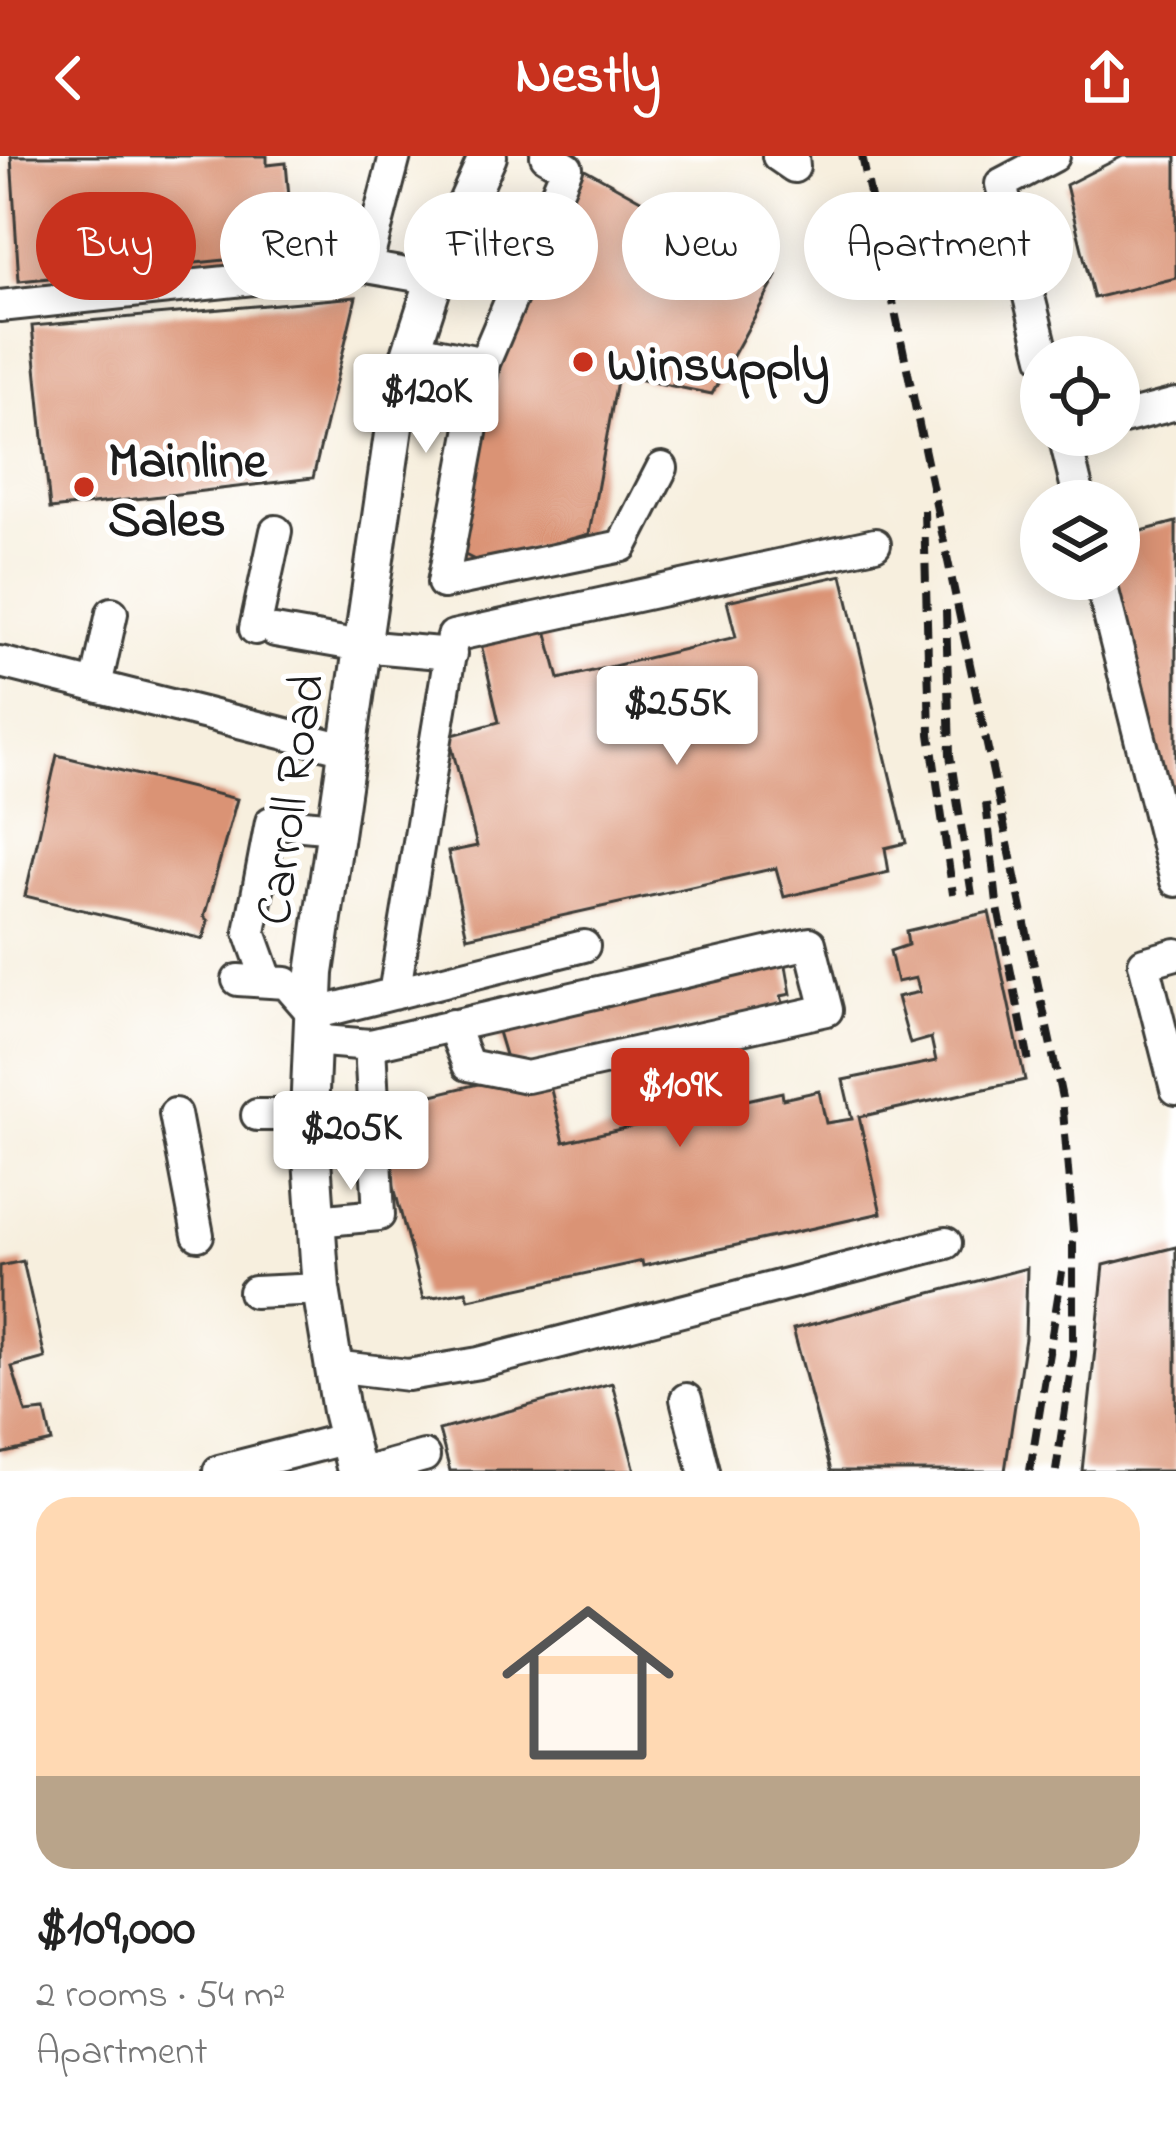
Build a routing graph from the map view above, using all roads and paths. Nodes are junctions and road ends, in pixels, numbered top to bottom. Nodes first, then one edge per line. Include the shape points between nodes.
1 (395, 156) edge
2 (488, 156) edge
3 (546, 156) edge
4 (778, 156) edge
5 (793, 156) edge
6 (1054, 156) edge
7 (472, 192) edge
8 (380, 213) edge
9 (220, 283) edge
10 (428, 300) edge
11 (0, 307) edge
12 (1039, 336) edge
13 (412, 348) junction
14 (484, 363) junction
15 (1176, 404) edge
16 (1140, 413) edge
17 (662, 468) dead end
18 (276, 531) dead end
19 (875, 544) dead end
20 (1105, 600) edge
21 (112, 613) dead end
22 (361, 646) junction
23 (451, 654) junction
24 (0, 662) edge
25 (96, 686) junction
26 (346, 748) junction
27 (335, 827) junction
28 (1176, 881) edge
29 (584, 946) dead end
30 (1176, 954) edge
31 (394, 994) junction
32 (452, 1025) junction
33 (313, 1027) junction
34 (370, 1045) junction
35 (1176, 1089) edge
36 (175, 1114) dead end
37 (257, 1114) dead end
38 (309, 1115) junction
39 (316, 1221) junction
40 (198, 1235) dead end
41 (946, 1243) dead end
42 (321, 1289) junction
43 (254, 1292) dead end
44 (333, 1366) junction
45 (686, 1399) dead end
46 (352, 1455) edge
47 (424, 1456) dead end
48 (219, 1471) edge
49 (370, 1471) edge
50 (704, 1471) edge

1 - 8 street
2 - 7 main road, Carroll Road
3 - 14 street via 567,168
4 - 5 street via 794,167
6 - 12 street via 1001,184
9 - 11 street
10 - 13 main road, Carroll Road
13 - 14 street
13 - 22 main road, Carroll Road
14 - 17 street via 442,583 622,546
15 - 16 street
18 - 22 street via 265,630
19 - 23 street via 453,636
20 - 28 street
21 - 25 street
22 - 23 street
22 - 26 main road, Carroll Road
23 - 31 street
24 - 25 street
25 - 26 street
26 - 27 main road, Carroll Road
27 - 33 main road, Carroll Road
27 - 33 street via 272,822 250,932 253,981 286,983
29 - 31 street
30 - 35 street via 1144,962
31 - 33 street
32 - 32 street via 810,943 826,1010 527,1077 467,1065
32 - 34 street
33 - 34 street
33 - 38 main road, Carroll Road
34 - 39 street via 379,1215
36 - 40 street
37 - 38 street
38 - 39 main road, Carroll Road
39 - 42 main road, Carroll Road
41 - 44 street via 479,1363 407,1375
42 - 43 street
42 - 44 main road, Carroll Road
44 - 46 main road, Carroll Road
45 - 50 street
46 - 48 street
47 - 49 street

